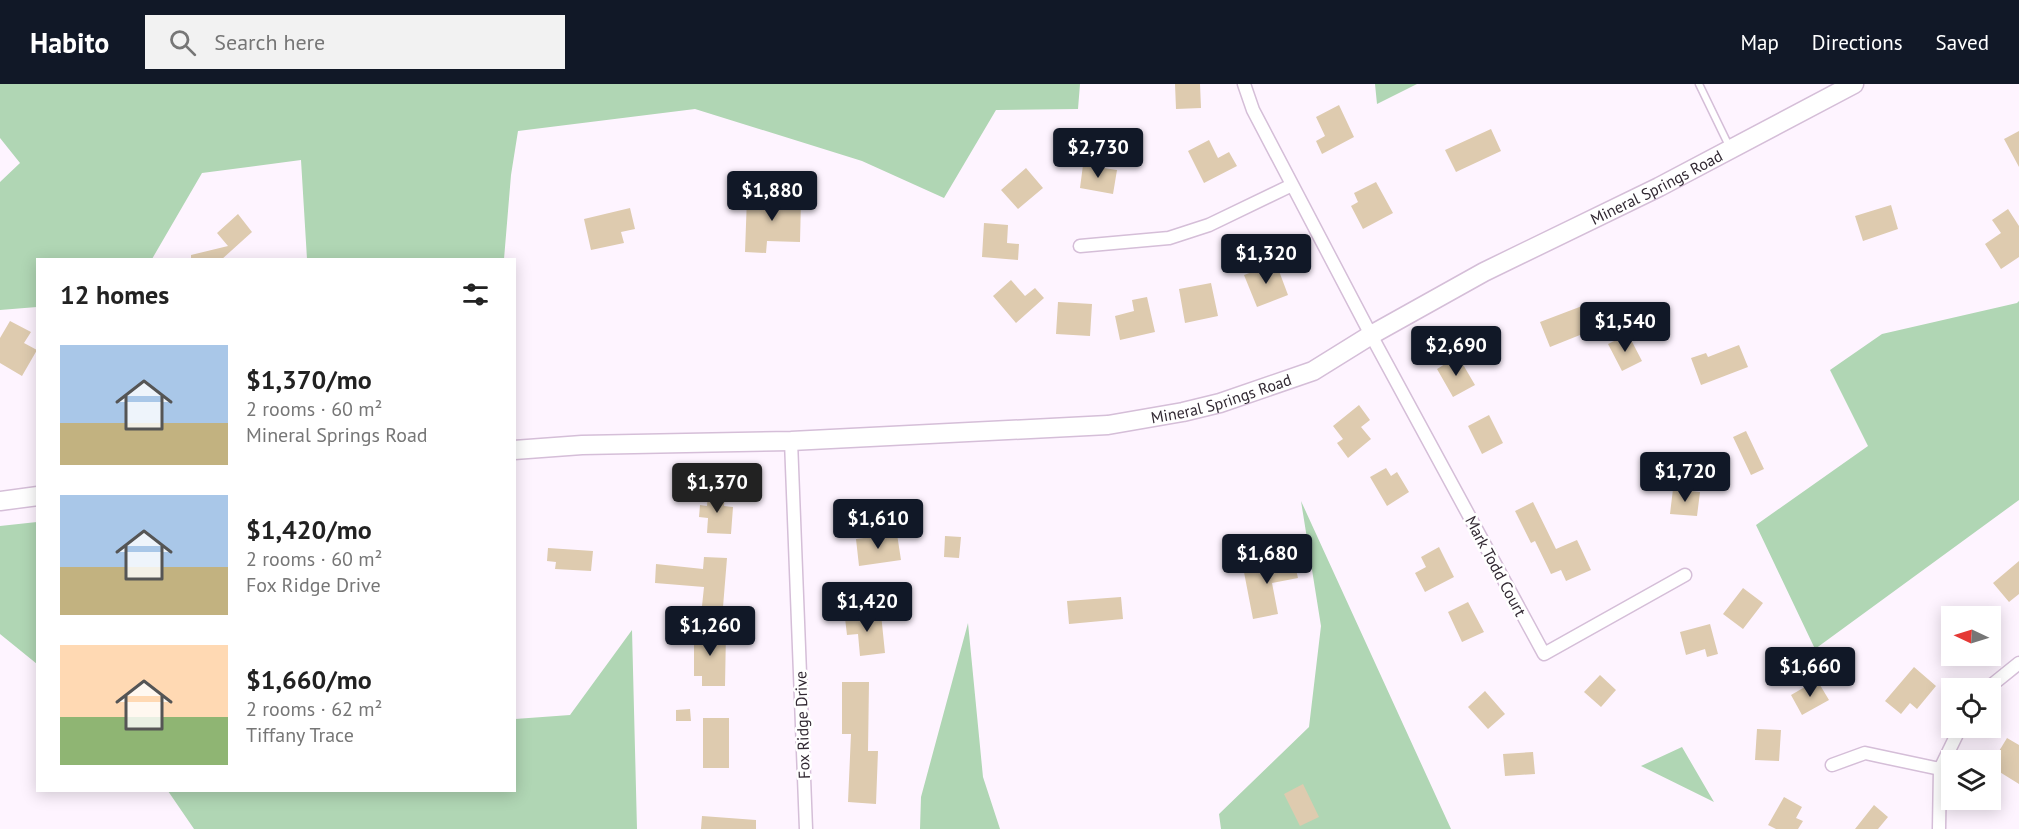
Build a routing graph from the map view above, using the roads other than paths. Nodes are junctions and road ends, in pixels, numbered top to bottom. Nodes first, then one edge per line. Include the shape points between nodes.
1 (1244, 84) edge
2 (1700, 84) edge
3 (1854, 84) edge
4 (1731, 149) junction
5 (1292, 185) junction
6 (1080, 246) dead end
7 (1371, 335) junction
8 (791, 441) junction
9 (516, 450) edge
10 (36, 496) edge
11 (0, 501) edge
12 (1685, 575) dead end
13 (2019, 663) edge
14 (2000, 678) edge
15 (1955, 738) edge
16 (1832, 765) dead end
17 (1940, 769) junction
18 (806, 829) edge
19 (1939, 829) edge

1 - 5 street via 1253,110
2 - 4 lane
3 - 4 street, Mineral Springs Road
4 - 7 street, Mineral Springs Road via 1484,272
5 - 6 street via 1209,225 1169,238
5 - 7 street
7 - 8 street, Mineral Springs Road via 1313,371 1183,412 1108,424
7 - 12 street, Mark Todd Court via 1544,654
8 - 9 street, Mineral Springs Road
8 - 18 street, Fox Ridge Drive
10 - 11 street
13 - 14 street
15 - 17 street
16 - 17 street via 1865,753
17 - 19 street

